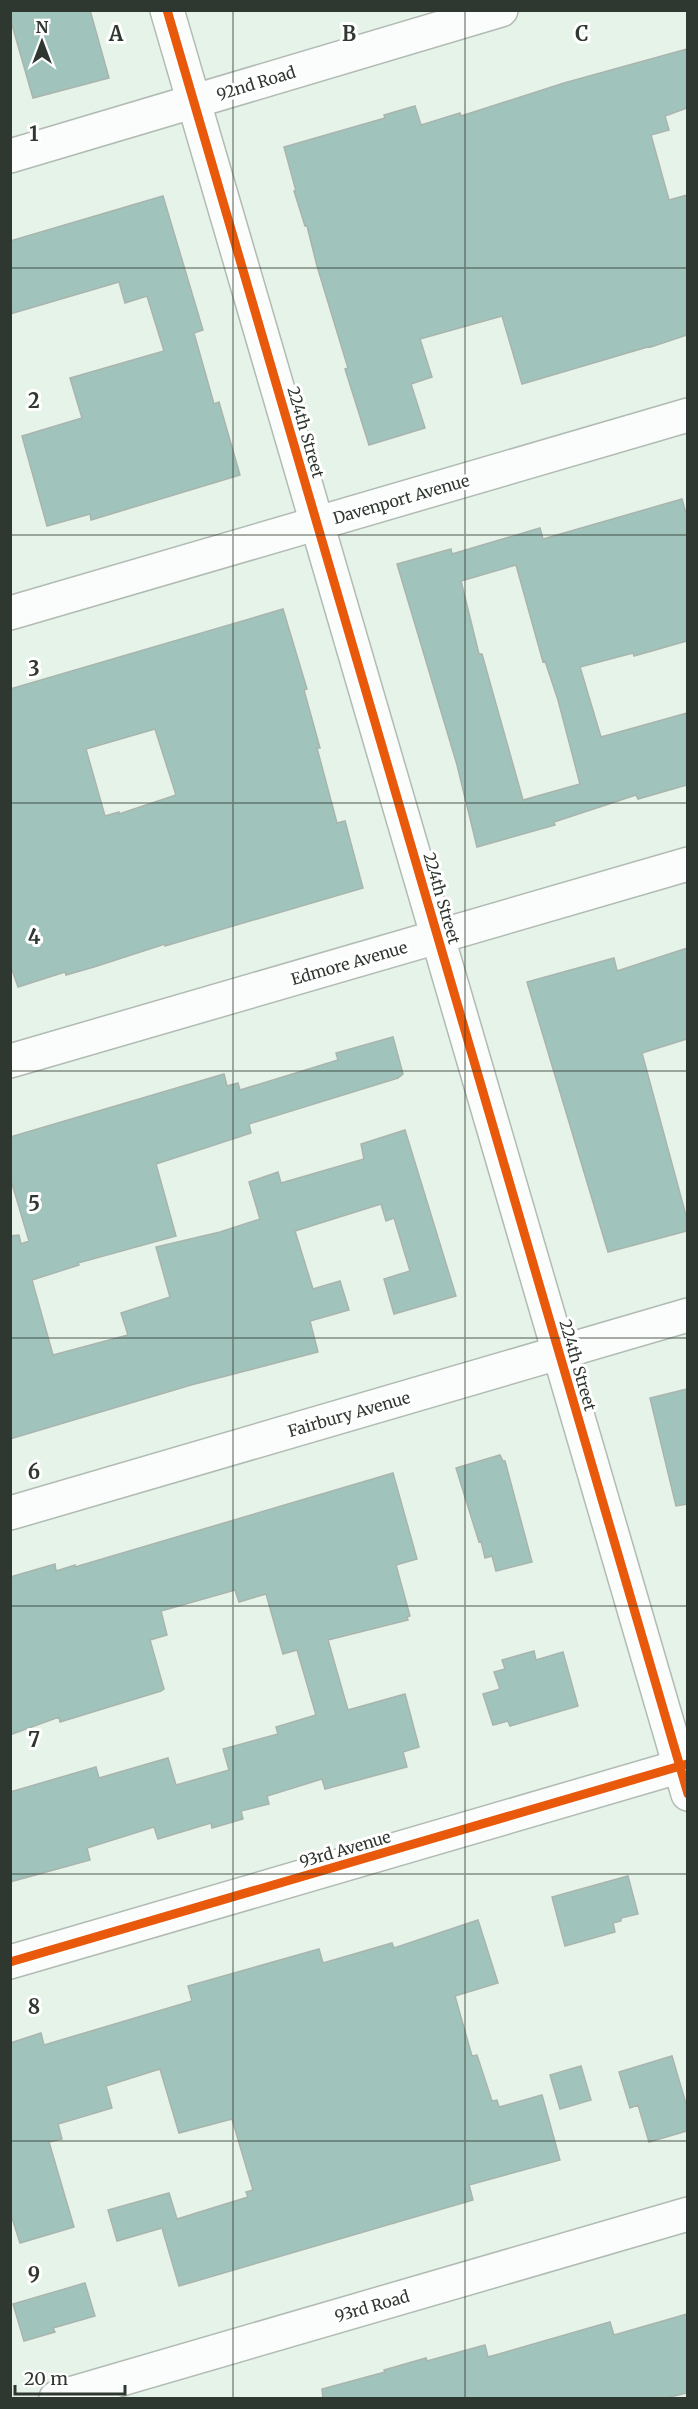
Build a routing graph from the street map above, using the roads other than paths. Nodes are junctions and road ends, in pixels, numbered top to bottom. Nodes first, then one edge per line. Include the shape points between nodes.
1 (167, 10) edge
2 (501, 10) edge
3 (194, 102) junction
4 (10, 156) edge
5 (687, 415) edge
6 (317, 524) junction
7 (10, 614) edge
8 (687, 864) edge
9 (437, 937) junction
10 (10, 1061) edge
11 (687, 1315) edge
12 (559, 1353) junction
13 (10, 1513) edge
14 (685, 1775) edge
15 (10, 1962) edge
16 (687, 2214) edge
17 (56, 2398) edge

1 - 3 street, 224th Street
2 - 3 street, 92nd Road
3 - 4 street, 92nd Road
3 - 6 street, 224th Street
5 - 6 street, Davenport Avenue
6 - 7 street, Davenport Avenue
6 - 9 street, 224th Street
8 - 9 street, Edmore Avenue
9 - 10 street, Edmore Avenue
9 - 12 street, 224th Street
11 - 12 street, Fairbury Avenue
12 - 13 street, Fairbury Avenue
12 - 14 street, 224th Street
14 - 15 street, 93rd Avenue
16 - 17 street, 93rd Road

